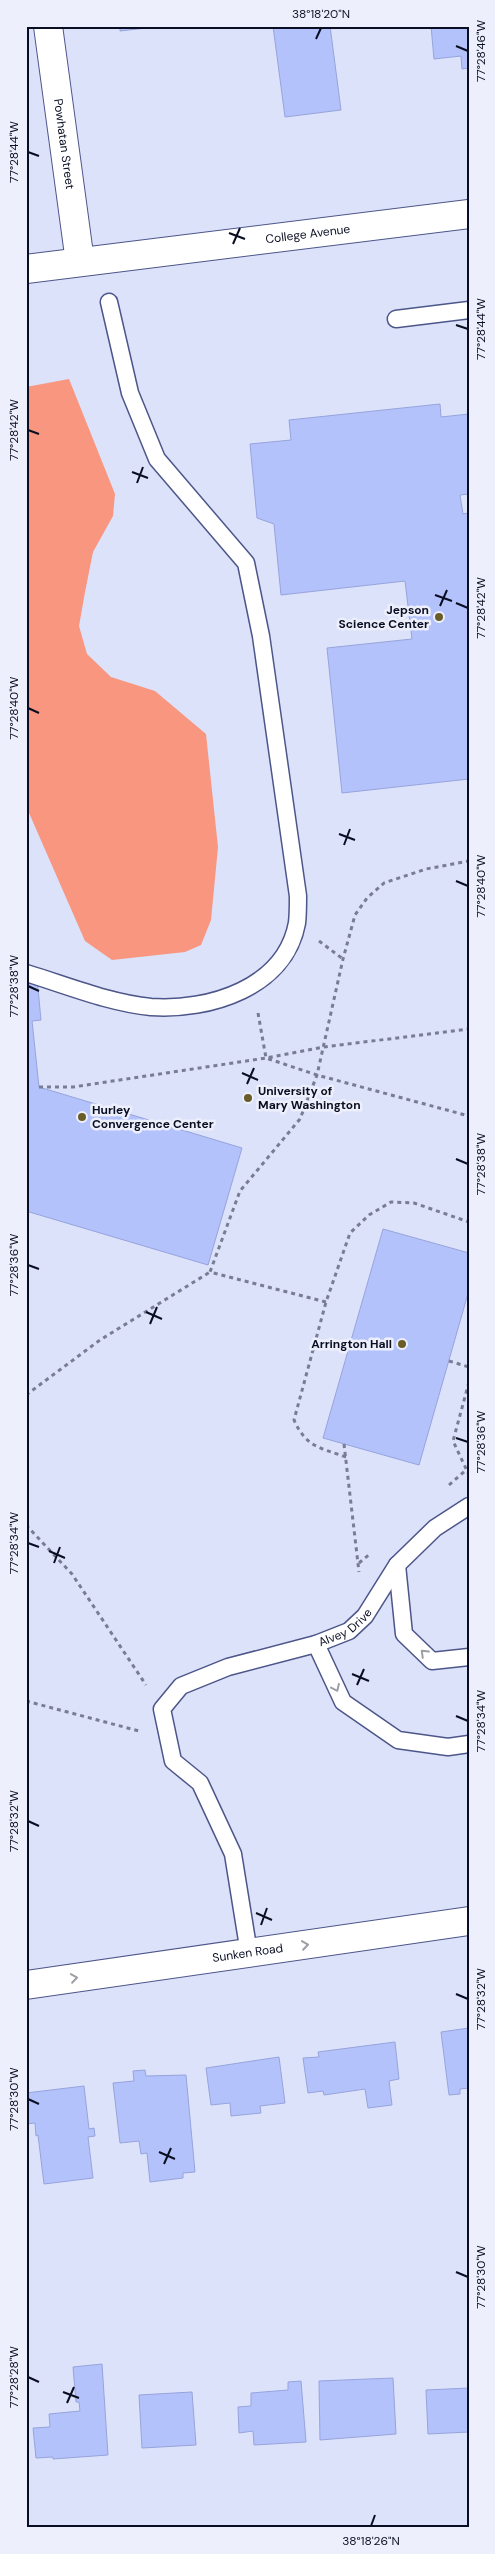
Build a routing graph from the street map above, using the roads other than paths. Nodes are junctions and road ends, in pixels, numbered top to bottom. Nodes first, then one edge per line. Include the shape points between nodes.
1 (48, 26) edge
2 (469, 214) edge
3 (80, 262) junction
4 (26, 269) edge
5 (109, 302) dead end
6 (469, 310) edge
7 (396, 319) dead end
8 (26, 973) edge
9 (469, 1506) edge
10 (398, 1565) junction
11 (316, 1644) junction
12 (469, 1657) edge
13 (469, 1744) edge
14 (469, 1921) edge
15 (249, 1953) junction
16 (26, 1985) edge

1 - 3 street, Powhatan Street
2 - 3 street, College Avenue
3 - 4 street, College Avenue
5 - 8 lane via 130,393 157,459 246,563 261,636 298,896 297,924 287,948 269,974 226,997 190,1006 151,1007
6 - 7 lane
9 - 10 lane, Alvey Drive via 435,1528
10 - 11 lane, Alvey Drive via 365,1616 349,1631
12 -> 10 lane via 432,1661 404,1634
11 -> 13 lane via 343,1702 398,1740 448,1747
11 - 15 lane, Alvey Drive via 228,1667 181,1686 162,1709 173,1760 200,1783 233,1854
15 -> 14 street, Sunken Road
16 -> 15 street, Sunken Road

